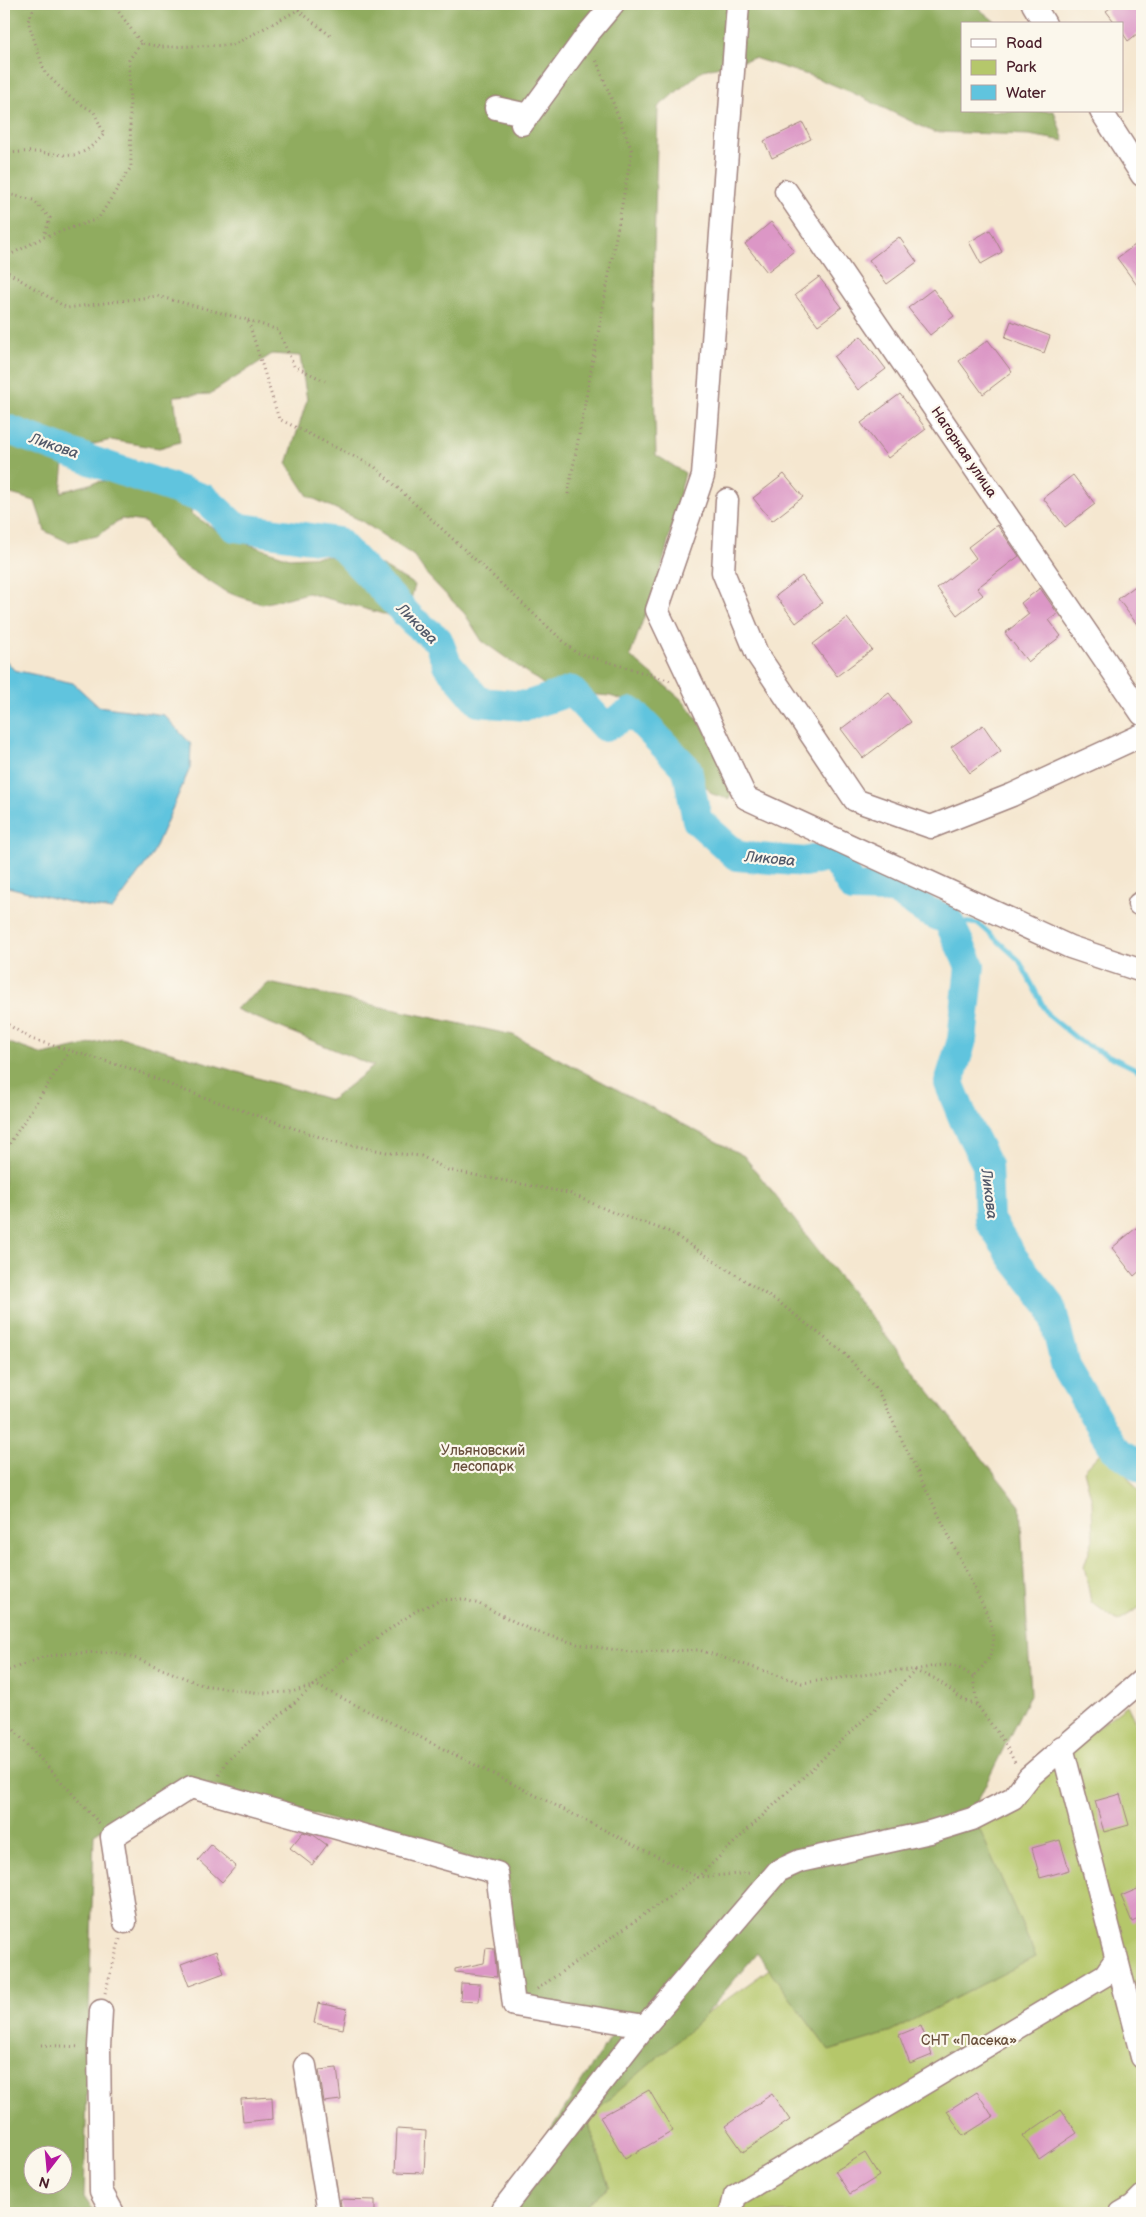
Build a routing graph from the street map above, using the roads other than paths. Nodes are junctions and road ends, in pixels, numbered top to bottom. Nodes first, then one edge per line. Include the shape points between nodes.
1 (613, 4) edge
2 (738, 4) edge
3 (1033, 4) edge
4 (1044, 22) edge
5 (496, 108) dead end
6 (1102, 112) edge
7 (1141, 172) edge
8 (786, 191) dead end
9 (727, 500) dead end
10 (1142, 714) edge
11 (1142, 735) edge
12 (1142, 971) edge
13 (1142, 1680) edge
14 (1059, 1750) junction
15 (125, 1922) road end
16 (1116, 1959) junction
17 (101, 2010) road end
18 (645, 2026) junction
19 (1142, 2057) edge
20 (305, 2066) dead end
21 (1142, 2197) edge
22 (114, 2213) edge
23 (329, 2213) edge
24 (500, 2213) edge
25 (731, 2213) edge
26 (1121, 2213) edge

1 - 5 street via 586,35 525,120
2 - 12 street via 703,476 657,610 746,798 1070,947
3 - 4 street
6 - 7 street
8 - 10 street, Нагорная улица
9 - 11 street via 723,572 757,654 855,800 931,827 1012,795
13 - 14 street
14 - 16 street
14 - 18 street via 1029,1777 1013,1798 972,1819 930,1832 800,1861 778,1871
15 - 18 street via 112,1837 191,1788 497,1873 514,2005
16 - 19 street
16 - 25 street via 1105,1975 735,2196
17 - 22 street via 102,2191
18 - 24 street
20 - 23 street
21 - 26 street

